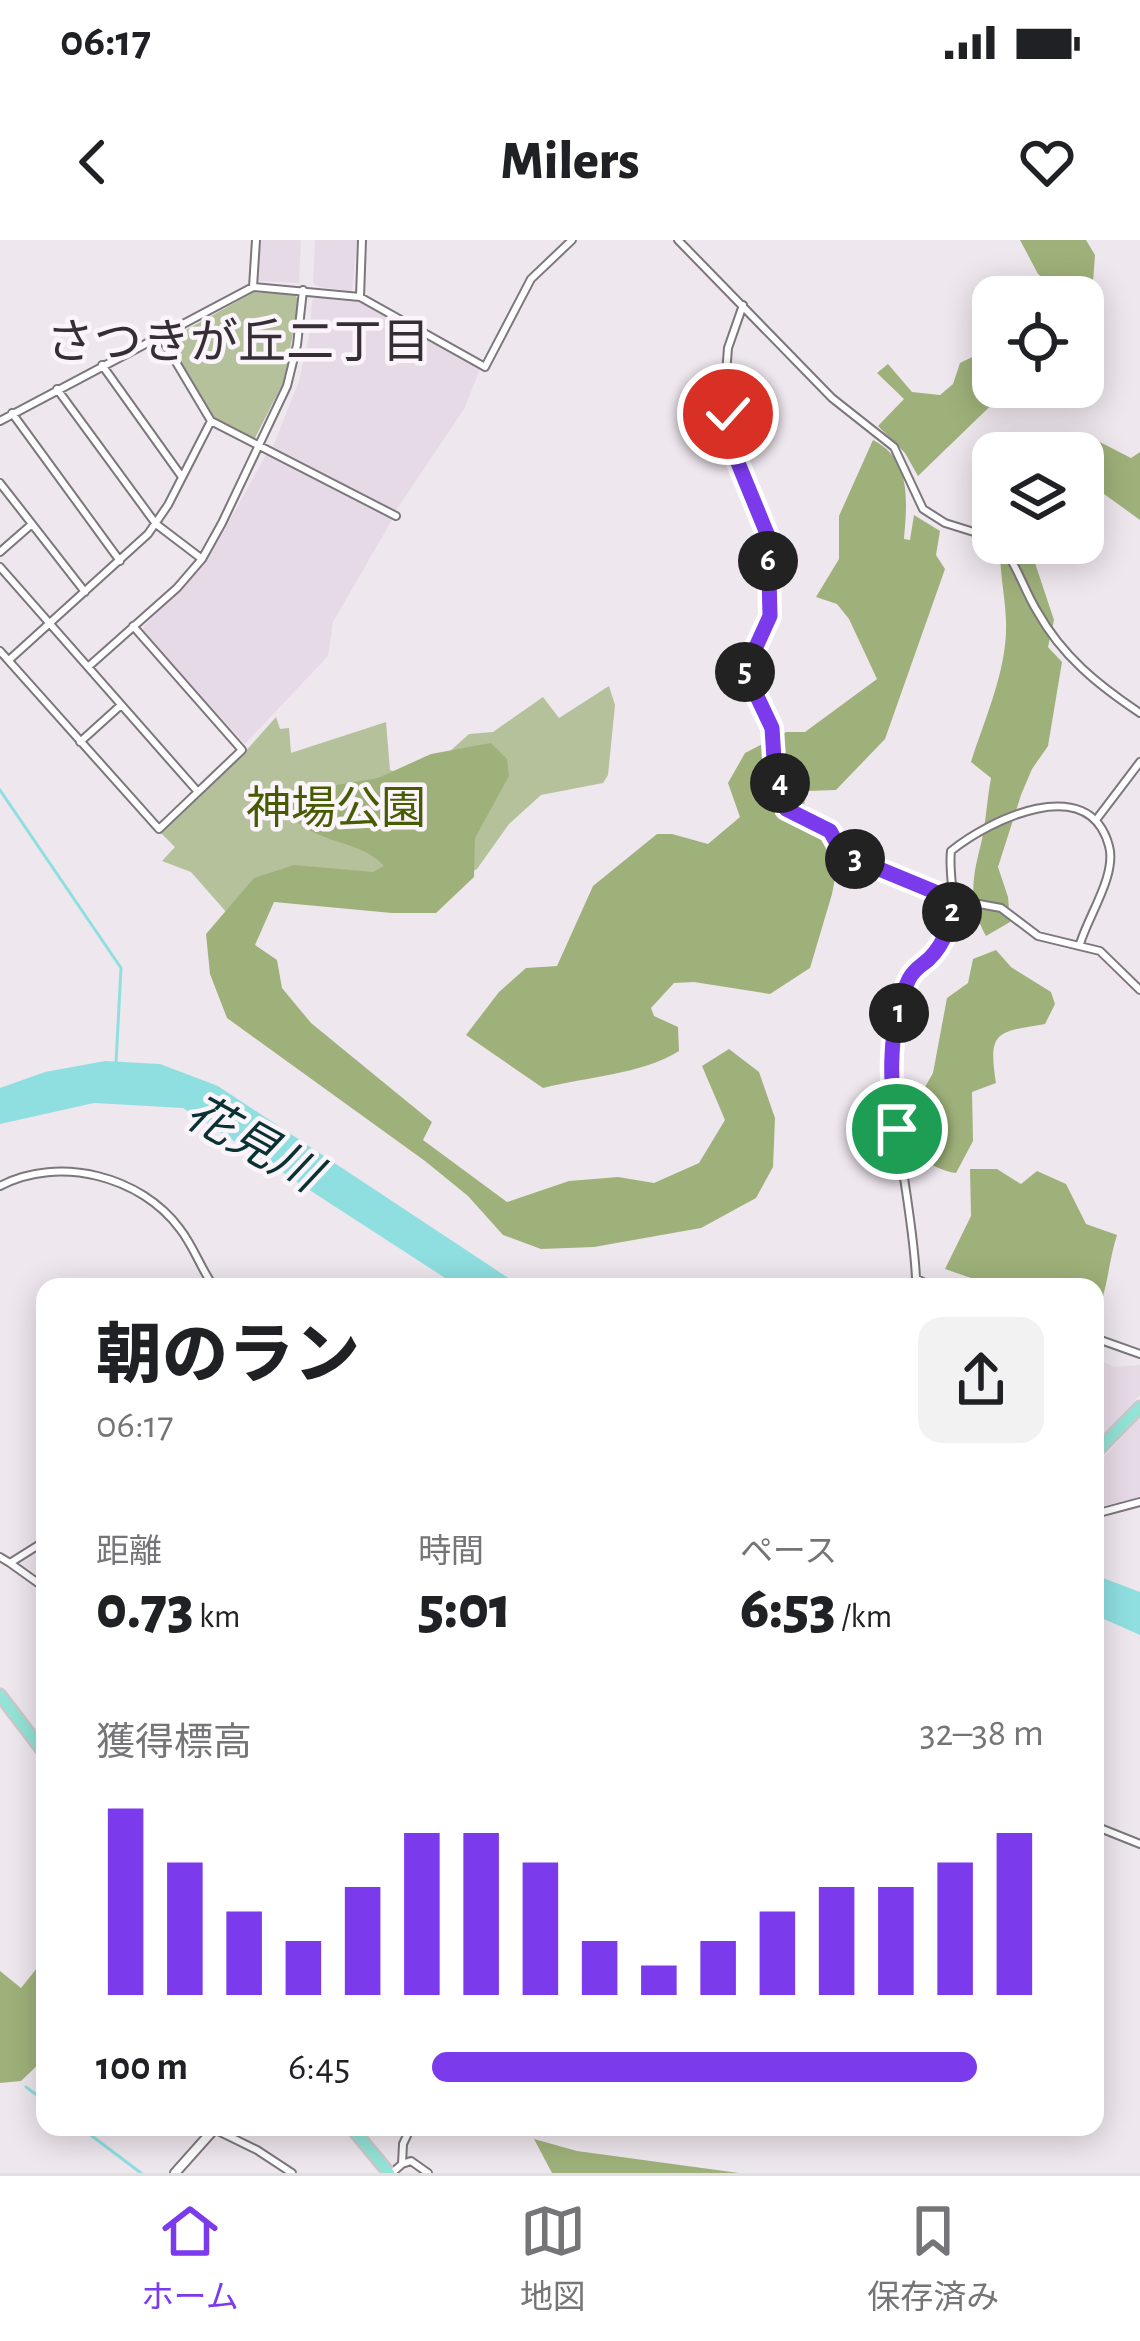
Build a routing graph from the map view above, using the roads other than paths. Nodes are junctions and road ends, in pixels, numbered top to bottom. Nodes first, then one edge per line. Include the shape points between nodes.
1 (256, 240) edge
2 (362, 240) edge
3 (572, 240) edge
4 (678, 240) edge
5 (254, 287) junction
6 (303, 290) junction
7 (360, 297) junction
8 (742, 304) junction
9 (161, 337) junction
10 (103, 365) junction
11 (57, 389) junction
12 (12, 413) junction
13 (0, 421) edge
14 (212, 421) junction
15 (258, 445) junction
16 (182, 477) junction
17 (0, 483) edge
18 (396, 516) dead end
19 (32, 524) junction
20 (156, 524) junction
21 (972, 532) edge
22 (0, 552) edge
23 (202, 559) junction
24 (120, 561) junction
25 (1010, 564) edge
26 (0, 567) edge
27 (85, 592) junction
28 (50, 624) junction
29 (134, 626) junction
30 (0, 651) edge
31 (8, 660) junction
32 (88, 667) junction
33 (121, 705) junction
34 (1140, 713) edge
35 (80, 742) junction
36 (1140, 762) edge
37 (198, 792) junction
38 (1096, 820) junction
39 (952, 899) junction
40 (1080, 944) junction
41 (1140, 991) edge
42 (0, 1186) edge
43 (208, 1278) edge
44 (916, 1278) edge
45 (1104, 1341) edge
46 (1140, 1354) edge
47 (1140, 1407) edge
48 (1104, 1444) edge
49 (1140, 1502) edge
50 (1104, 1512) edge
51 (36, 1546) edge
52 (0, 1557) edge
53 (10, 1563) junction
54 (36, 1582) edge
55 (0, 1695) edge
56 (36, 1742) edge
57 (1104, 1830) edge
58 (1140, 1844) edge
59 (208, 2136) edge
60 (231, 2136) edge
61 (359, 2136) edge
62 (407, 2136) edge
63 (402, 2164) junction
64 (175, 2173) edge
65 (292, 2173) edge
66 (390, 2173) edge
67 (428, 2173) edge

1 - 5 street
2 - 7 street
3 - 7 street via 530,279 485,368
4 - 8 street
5 - 6 street
5 - 9 street
6 - 7 street
6 - 15 street via 293,365
8 - 21 street via 832,398 894,447 923,508
8 - 39 street via 725,387 736,458 768,536 770,616 745,671 772,728 786,809 830,831 843,854
9 - 10 street
9 - 14 street
10 - 11 street
10 - 16 street
11 - 12 street
11 - 20 street
12 - 13 street
12 - 24 street
14 - 15 street
14 - 16 street
15 - 18 street
15 - 23 street
16 - 20 street
17 - 19 street
19 - 22 street
19 - 27 street
20 - 23 street
20 - 24 street
23 - 29 street
24 - 27 street
25 - 34 street via 1063,650
26 - 28 street
27 - 28 street
28 - 31 street
28 - 32 street
29 - 32 street
29 - 37 street via 242,750
30 - 31 street
31 - 35 street
32 - 33 street
33 - 35 street
33 - 37 street
35 - 37 street via 159,829
36 - 38 street
38 - 39 street via 1042,806 968,838 951,851
38 - 40 street via 1108,863
39 - 40 street via 1001,908 1038,937
39 - 44 street via 944,938 912,972 896,1028 891,1091
40 - 41 street via 1116,963
42 - 43 street via 26,1174 120,1180 173,1221
45 - 46 street
47 - 48 main road
49 - 50 street
51 - 53 street
52 - 53 street
53 - 54 street
55 - 56 main road
57 - 58 street
59 - 64 street
60 - 65 street
61 - 66 main road
62 - 63 street
63 - 66 street
63 - 67 street

